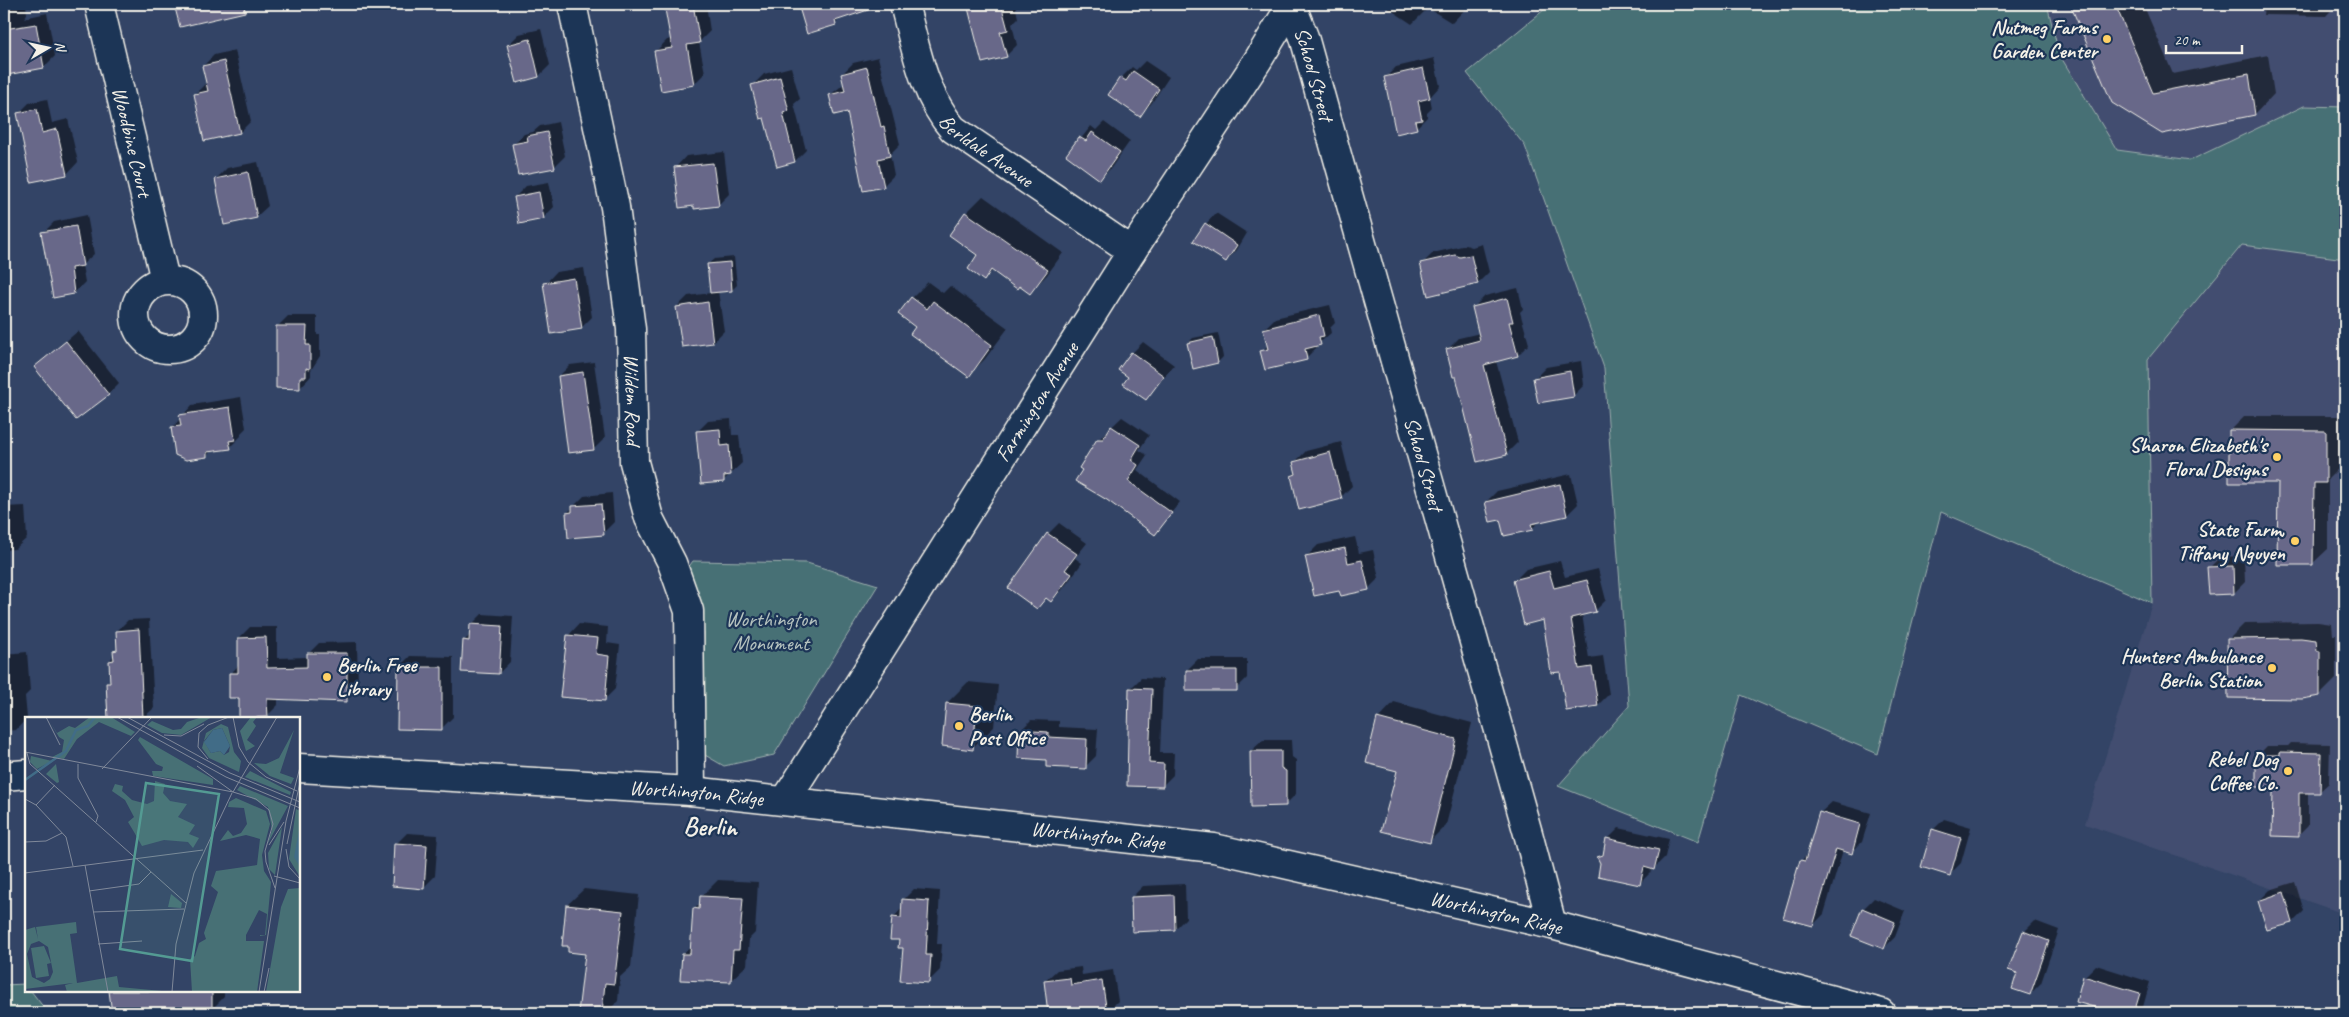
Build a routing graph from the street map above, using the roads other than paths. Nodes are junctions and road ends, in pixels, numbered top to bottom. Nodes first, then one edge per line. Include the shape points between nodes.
1 (99, 4) edge
2 (572, 4) edge
3 (904, 4) edge
4 (1292, 4) edge
5 (1132, 251) junction
6 (165, 280) dead end
7 (300, 768) edge
8 (25, 774) edge
9 (4, 776) edge
10 (691, 791) junction
11 (785, 801) junction
12 (1552, 926) junction
13 (1880, 1013) edge

1 - 6 street, Woodbine Court
2 - 10 street, Wildem Road via 615,207 631,329 634,462 649,518 672,563 689,611
3 - 5 street, Berldale Avenue via 929,91 939,112 953,129
4 - 5 street, Farmington Avenue
4 - 12 street, School Street via 1304,37
5 - 11 street, Farmington Avenue
7 - 10 street, Worthington Ridge
8 - 9 street
10 - 11 street, Worthington Ridge
11 - 12 street, Worthington Ridge via 1214,848
12 - 13 street, Worthington Ridge

